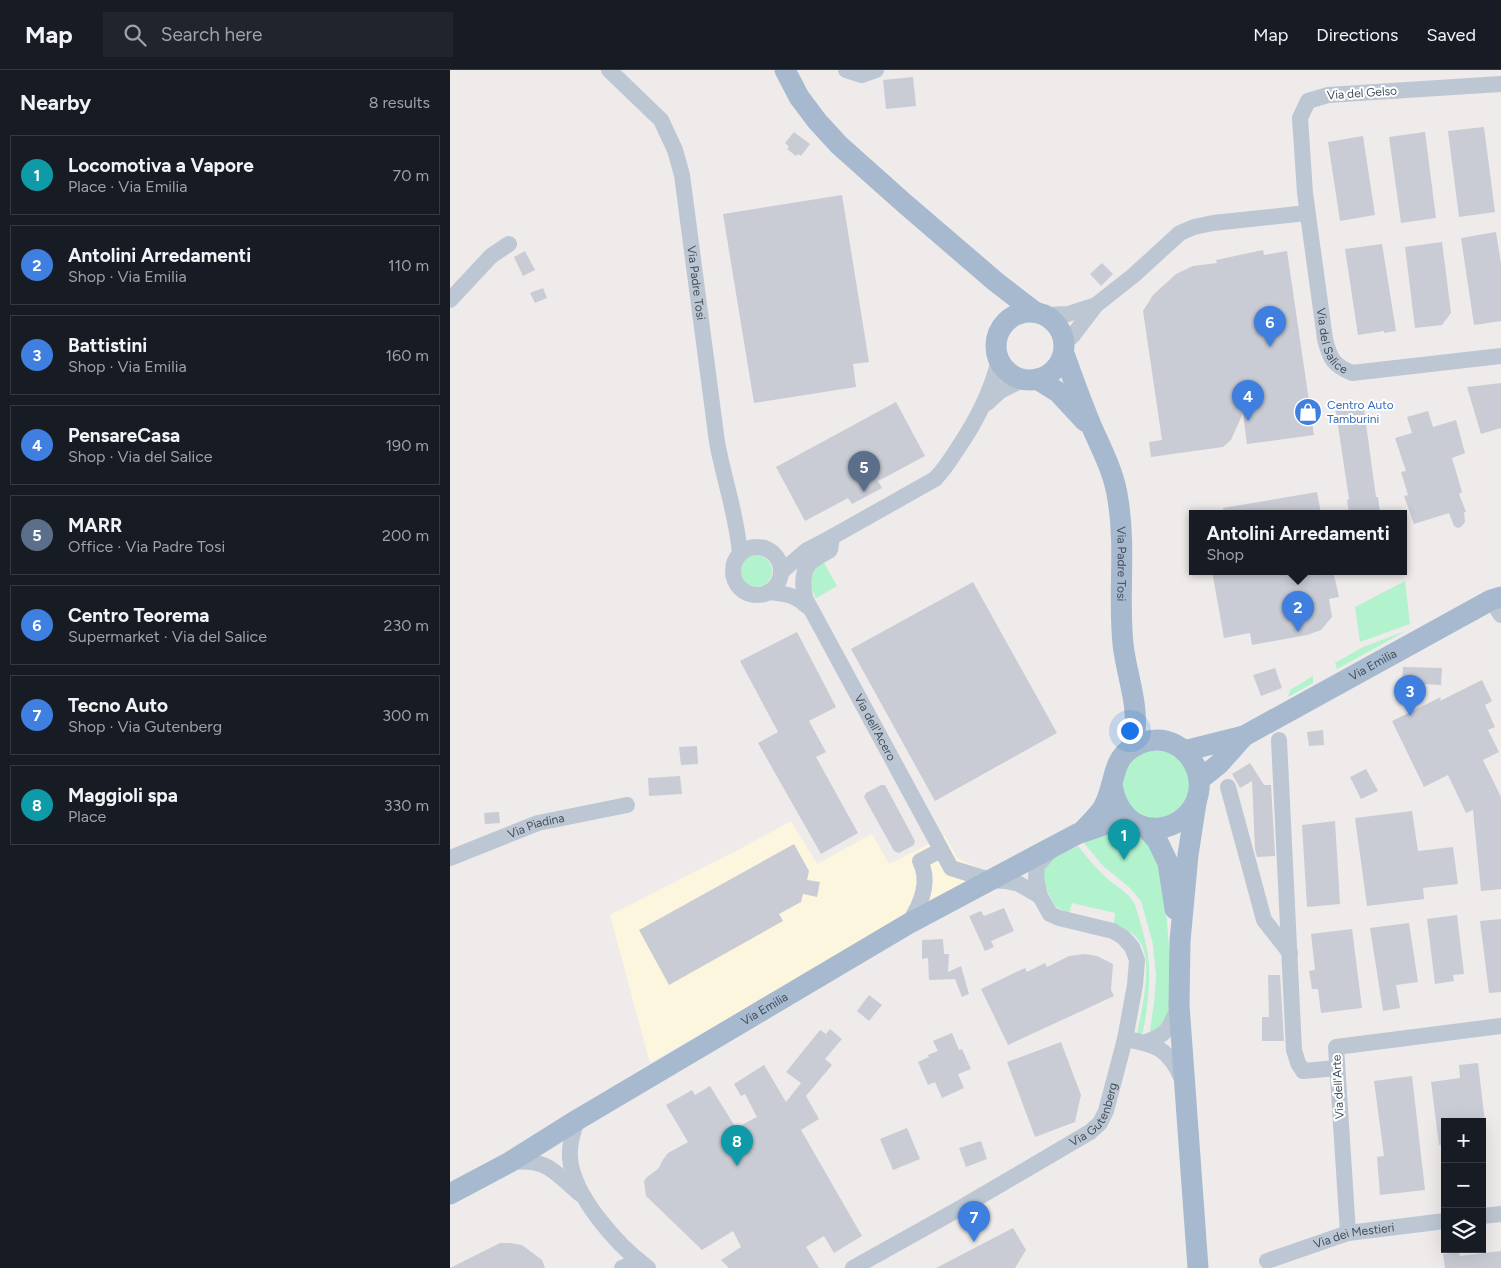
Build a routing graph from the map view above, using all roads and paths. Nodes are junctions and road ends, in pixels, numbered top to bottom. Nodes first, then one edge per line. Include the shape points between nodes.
1 (609, 70) edge
2 (785, 70) edge
3 (846, 70) edge
4 (876, 70) edge
5 (1501, 84) edge
6 (1307, 212) junction
7 (509, 244) dead end
8 (996, 282) junction
9 (450, 300) edge
10 (1096, 305) junction
11 (1041, 313) junction
12 (1004, 324) junction
13 (1064, 349) junction
14 (1501, 356) edge
15 (999, 360) junction
16 (1031, 379) junction
17 (984, 406) junction
18 (1095, 433) junction
19 (736, 518) junction
20 (830, 533) junction
21 (805, 546) junction
22 (768, 551) junction
23 (740, 554) junction
24 (781, 574) junction
25 (768, 592) junction
26 (806, 602) junction
27 (1498, 604) edge
28 (1134, 698) junction
29 (1244, 736) junction
30 (1279, 740) dead end
31 (1163, 741) junction
32 (1130, 749) junction
33 (1184, 751) junction
34 (1200, 780) junction
35 (1112, 785) junction
36 (1228, 787) dead end
37 (1196, 802) junction
38 (627, 805) dead end
39 (1138, 824) junction
40 (1082, 832) junction
41 (1052, 848) junction
42 (941, 850) junction
43 (450, 858) edge
44 (990, 880) junction
45 (1040, 896) junction
46 (908, 924) junction
47 (1180, 942) junction
48 (1290, 953) junction
49 (1179, 1005) junction
50 (1501, 1026) edge
51 (1125, 1039) junction
52 (1146, 1042) junction
53 (1337, 1068) junction
54 (1184, 1082) junction
55 (577, 1120) junction
56 (510, 1162) junction
57 (450, 1194) edge
58 (585, 1199) junction
59 (1501, 1214) edge
60 (1486, 1216) edge
61 (1441, 1221) edge
62 (1348, 1233) junction
63 (1267, 1261) dead end
64 (643, 1264) edge
65 (622, 1268) edge
66 (853, 1268) edge
67 (1198, 1268) edge

1 - 19 street, Via Padre Tosi via 661,120 675,150 682,175 717,442
2 - 8 main road, Via Padre Tosi via 799,97 839,145
3 - 4 street via 862,75
5 - 6 street, Via del Gelso via 1328,95 1308,100 1300,118
6 - 10 street via 1213,223 1180,233
6 - 14 street, Via del Salice via 1325,339 1333,362 1339,367 1352,373
7 - 9 street via 490,256
8 - 11 main road, Via Padre Tosi
8 - 12 main road via 1004,307
10 - 11 street via 1068,314
10 - 13 street
11 - 12 main road via 1023,312
11 - 13 main road, Via Padre Tosi via 1059,327
12 - 15 main road via 996,342
13 - 16 main road via 1054,371
13 - 18 main road, Via Padre Tosi
15 - 16 main road, Via Padre Tosi via 1014,376
15 - 17 street
16 - 17 street via 1000,391
16 - 18 main road, Via Padre Tosi via 1058,392
17 - 20 street via 935,479
18 - 28 main road, Via Padre Tosi via 1118,499 1122,637
19 - 22 street, Via Padre Tosi via 751,538
19 - 23 street, Via Padre Tosi
20 - 21 street
20 - 26 street, Via dell'Acero via 830,550 809,564 805,573
21 - 22 street
21 - 24 street
22 - 23 street via 750,548
22 - 24 street, Via Padre Tosi via 780,565
23 - 25 street, Via Padre Tosi via 733,571 736,583 750,594
24 - 25 street
24 - 26 street, Via dell'Acero
25 - 26 street via 792,595
26 - 42 street, Via dell'Acero
27 - 29 main road, Via Emilia
28 - 31 main road, Via Padre Tosi
28 - 32 main road, Via Padre Tosi via 1136,721
29 - 33 main road, Via Emilia
29 - 34 main road, Via Emilia
30 - 48 street
31 - 32 main road via 1146,742
31 - 33 main road
32 - 35 main road, Via Emilia via 1116,765
33 - 34 main road
34 - 37 main road
35 - 39 main road via 1114,799 1121,811
35 - 40 main road, Via Emilia via 1103,807
36 - 48 street via 1264,920
37 - 39 main road, Via Emilia via 1175,824 1160,828
37 - 47 main road
38 - 43 street, Via Piadina via 538,823
39 - 40 main road, Via Emilia via 1109,823
39 - 47 main road via 1157,840 1168,863
40 - 41 main road, Via Emilia
41 - 44 main road, Via Emilia
41 - 45 street, Via Gutenberg via 1037,866
42 - 44 street, Via dell'Acero via 951,868
42 - 46 street via 920,861 925,885 917,911
44 - 45 street, Via Gutenberg via 1019,884
44 - 46 main road, Via Emilia
45 - 51 street, Via Gutenberg via 1050,914 1113,930 1132,947 1137,960
46 - 55 main road, Via Emilia
47 - 49 main road
48 - 53 street via 1294,1050 1298,1063 1303,1071
49 - 52 street via 1167,1031
49 - 54 main road
50 - 53 street, Via dell'Arte via 1336,1047
51 - 52 street
51 - 66 street, Via Gutenberg via 1106,1111 1090,1132
52 - 54 street via 1166,1053
53 - 62 street, Via dell'Arte
54 - 67 main road
55 - 56 main road, Via Emilia
55 - 58 street via 570,1156
56 - 57 main road, Via Emilia
56 - 58 street via 545,1165
58 - 64 street via 613,1236
59 - 60 street
61 - 62 street, Via dei Mestieri
62 - 63 street, Via dei Mestieri
64 - 65 street

